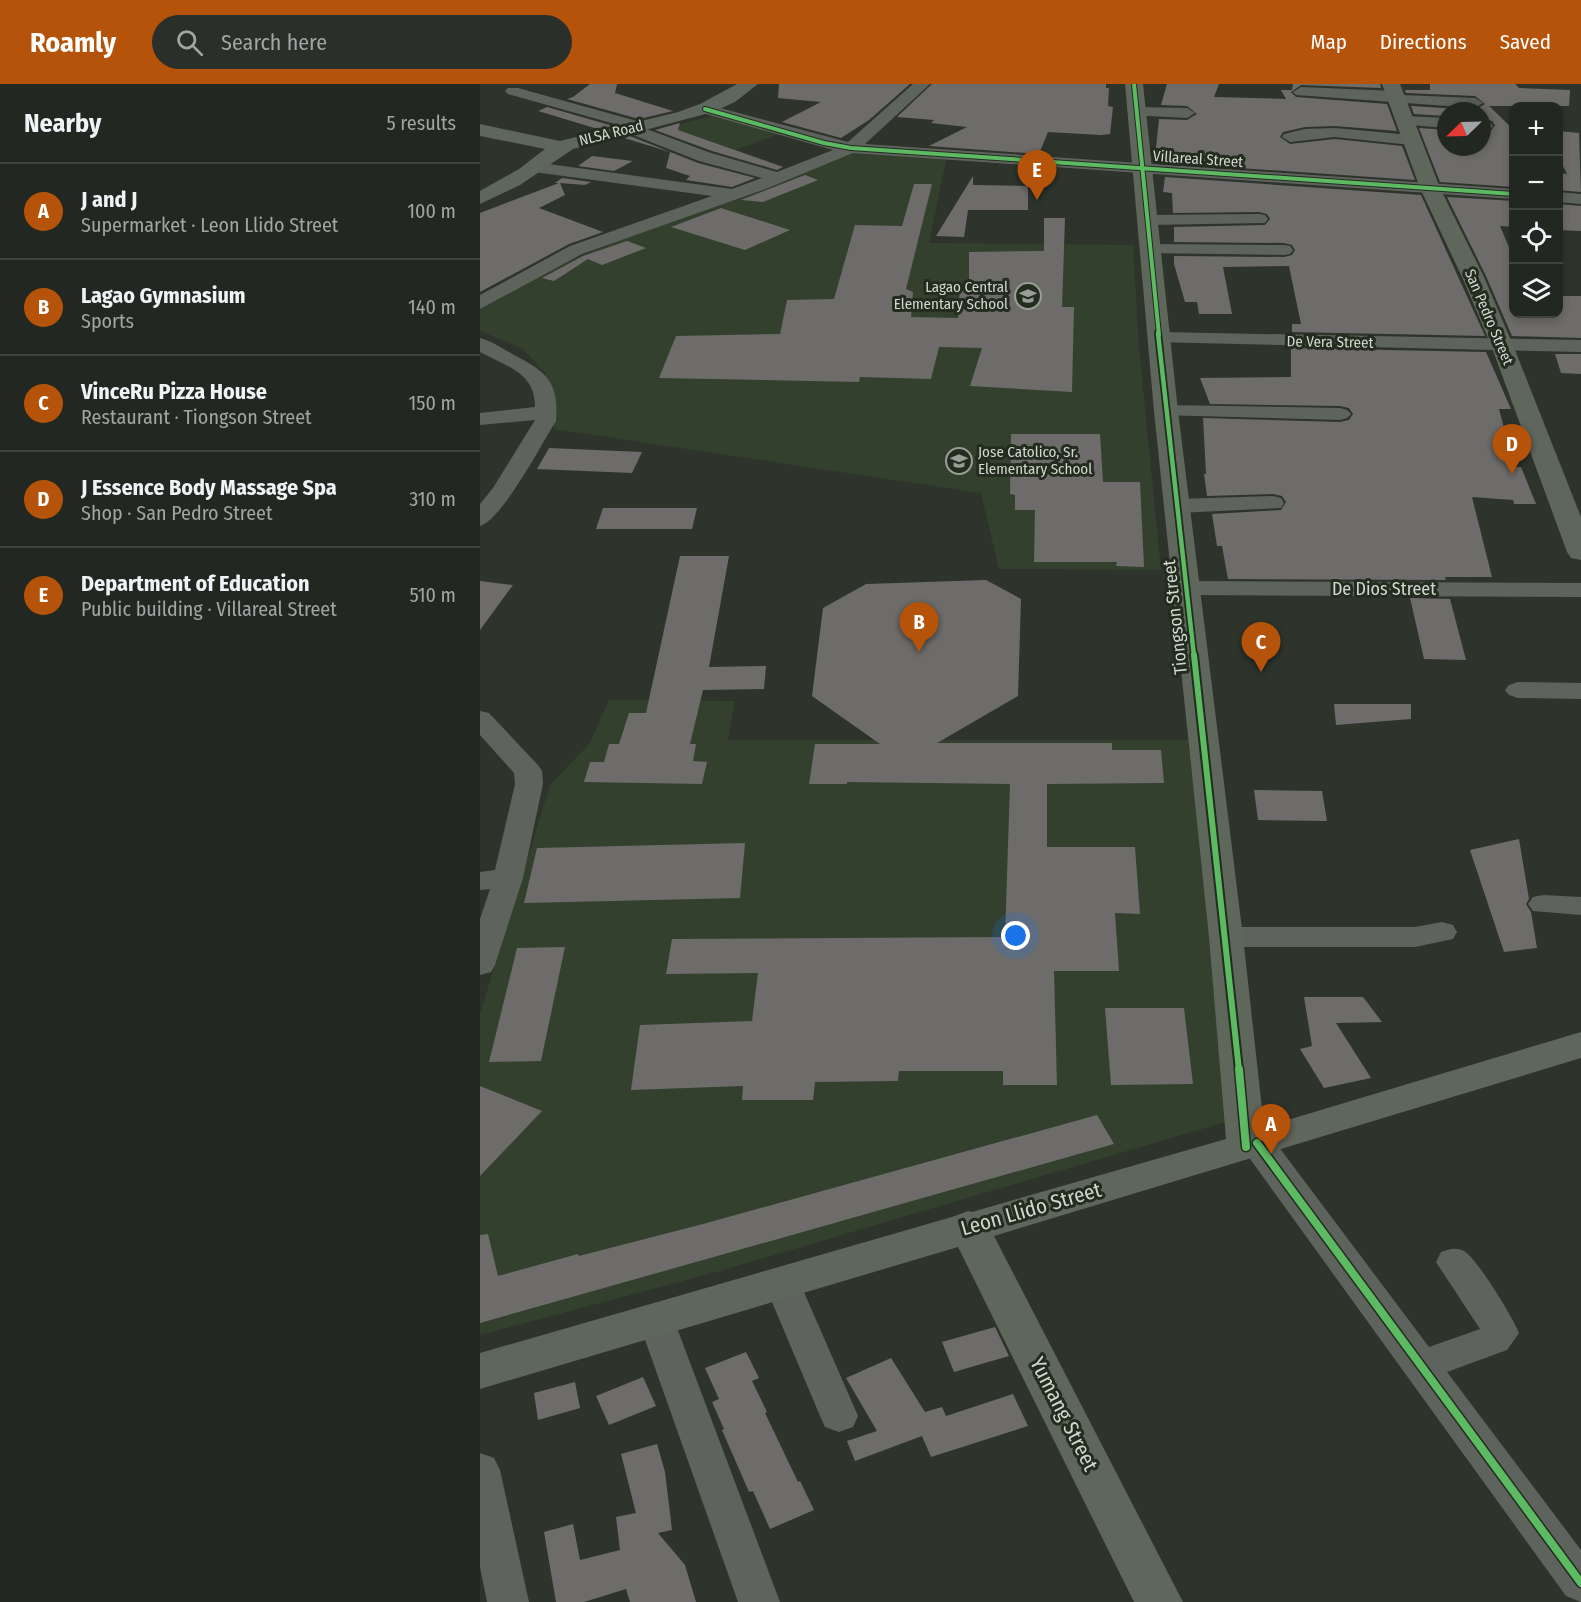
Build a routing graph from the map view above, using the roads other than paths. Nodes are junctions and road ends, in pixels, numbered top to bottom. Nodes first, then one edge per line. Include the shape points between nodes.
1 (748, 84) edge
2 (922, 84) edge
3 (513, 92) dead end
4 (1301, 92) dead end
5 (1394, 93) edge
6 (1135, 98) edge
7 (1467, 102) edge
8 (705, 109) junction
9 (1187, 113) dead end
10 (1437, 125) edge
11 (634, 127) junction
12 (480, 130) edge
13 (1408, 130) junction
14 (1290, 137) dead end
15 (562, 147) junction
16 (851, 147) junction
17 (534, 167) junction
18 (1142, 167) junction
19 (776, 177) junction
20 (1430, 188) junction
21 (734, 194) junction
22 (1509, 194) edge
23 (1563, 197) edge
24 (480, 198) edge
25 (1581, 199) edge
26 (1259, 219) dead end
27 (1147, 220) junction
28 (1150, 249) junction
29 (1284, 250) dead end
30 (480, 303) edge
31 (1159, 338) junction
32 (480, 344) edge
33 (1502, 345) junction
34 (1581, 346) edge
35 (1166, 411) junction
36 (546, 412) junction
37 (1340, 414) dead end
38 (480, 419) edge
39 (1273, 503) dead end
40 (1178, 506) junction
41 (480, 519) edge
42 (1581, 552) edge
43 (1187, 588) junction
44 (1581, 590) edge
45 (1518, 690) dead end
46 (1581, 691) edge
47 (480, 719) edge
48 (508, 878) junction
49 (480, 881) edge
50 (1544, 904) dead end
51 (1581, 906) edge
52 (1442, 932) dead end
53 (1226, 937) junction
54 (480, 966) edge
55 (1581, 1045) edge
56 (1252, 1145) junction
57 (968, 1226) junction
58 (1454, 1262) dead end
59 (782, 1283) junction
60 (656, 1320) junction
61 (1420, 1366) junction
62 (480, 1371) edge
63 (839, 1416) dead end
64 (480, 1470) edge
65 (1581, 1583) edge
66 (508, 1602) edge
67 (759, 1602) edge
68 (1159, 1602) edge

1 - 8 street, NLSA Road via 734,96
2 - 16 street
3 - 11 street
4 - 5 street
5 - 7 street
5 - 13 street, San Pedro Street
6 - 9 street
6 - 18 street, Tiongson Street
8 - 11 street, NLSA Road
8 - 16 street, Villareal Street
10 - 13 street
11 - 15 street, NLSA Road
11 - 19 street via 705,157
12 - 15 street
13 - 14 street via 1302,133
13 - 20 street, San Pedro Street
15 - 17 street, NLSA Road
16 - 18 street, Villareal Street
16 - 19 street
17 - 21 street
17 - 24 street, NLSA Road
18 - 20 street, Villareal Street
18 - 27 street, Tiongson Street
19 - 21 street
20 - 22 street, Villareal Street
20 - 33 street, San Pedro Street
21 - 30 street via 576,250
23 - 25 street
26 - 27 street
27 - 28 street, Tiongson Street
28 - 29 street
28 - 31 street, Tiongson Street
31 - 33 street, De Vera Street
31 - 35 street, Tiongson Street
32 - 36 street via 541,380
33 - 34 street, De Vera Street
33 - 42 street, San Pedro Street
35 - 37 street
35 - 40 street, Tiongson Street
36 - 38 street
36 - 41 street via 545,421 502,491
39 - 40 street
40 - 43 street, Tiongson Street
43 - 44 street, De Dios Street
43 - 53 street, Tiongson Street
45 - 46 street
47 - 48 street via 528,771 529,784
48 - 49 street
48 - 54 street
50 - 51 street
52 - 53 street via 1415,937
53 - 56 street, Tiongson Street
55 - 56 street, Leon Llido Street
56 - 57 street, Leon Llido Street
56 - 61 street
57 - 59 street, Leon Llido Street
57 - 68 street, Yumang Street
58 - 61 street via 1497,1323 1500,1334 1494,1340
59 - 60 street, Leon Llido Street
59 - 63 street
60 - 62 street, Leon Llido Street
60 - 67 street
61 - 65 street
64 - 66 street

